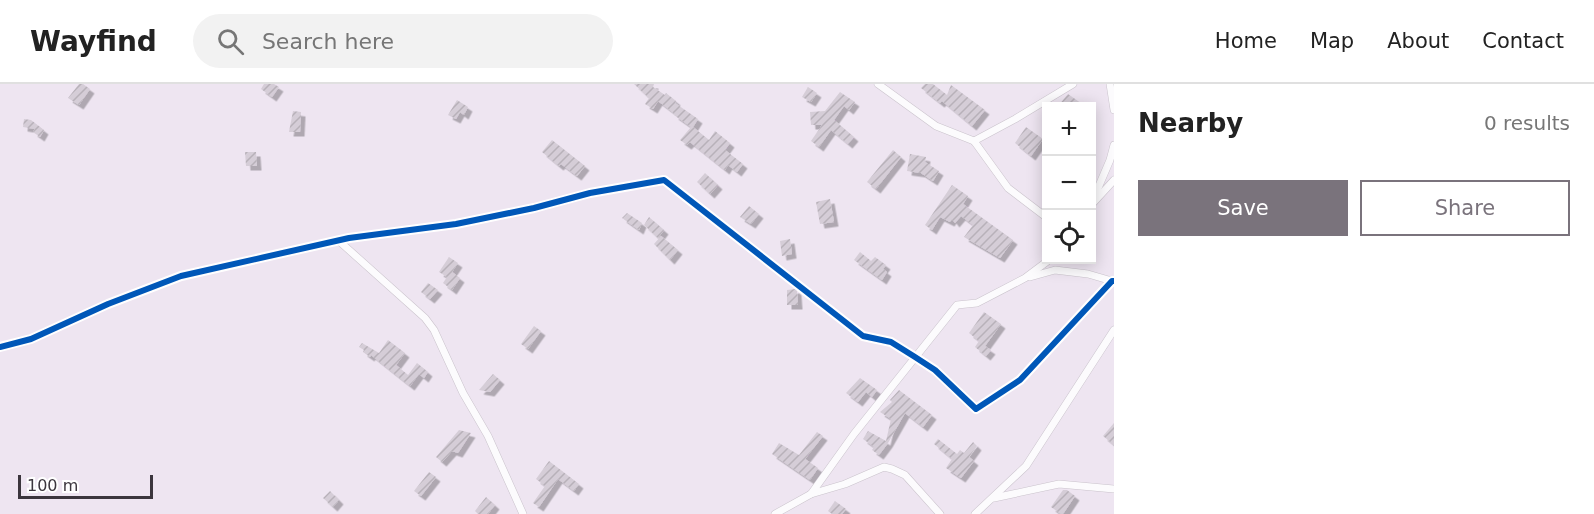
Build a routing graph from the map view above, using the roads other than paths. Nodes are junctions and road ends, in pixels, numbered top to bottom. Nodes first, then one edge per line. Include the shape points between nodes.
1 (878, 84) edge
2 (1073, 84) edge
3 (1110, 84) edge
4 (1114, 110) edge
5 (974, 141) junction
6 (1114, 145) edge
7 (1114, 180) edge
8 (1096, 194) edge
9 (1096, 200) edge
10 (1042, 212) edge
11 (339, 241) junction
12 (1043, 264) edge
13 (1025, 278) junction
14 (1113, 281) edge
15 (1114, 330) edge
16 (0, 347) edge
17 (915, 357) junction
18 (1114, 489) edge
19 (811, 494) junction
20 (991, 498) junction
21 (523, 514) edge
22 (775, 514) edge
23 (940, 514) edge
24 (975, 514) edge

1 - 5 street via 936,126
2 - 5 street
3 - 4 street
5 - 10 street via 1008,188
6 - 8 street
7 - 9 street
11 - 16 street via 181,276 31,339
11 - 17 street via 456,224 664,180 863,336 891,342
11 - 21 street via 426,318 488,436
12 - 13 street
13 - 14 street via 1055,270
13 - 17 street via 977,303 957,305
14 - 17 street via 1020,380 976,409 935,370
15 - 20 street via 1026,466
17 - 19 street
18 - 20 street via 1059,484
19 - 22 street
19 - 23 street via 884,467 905,475
20 - 24 street

